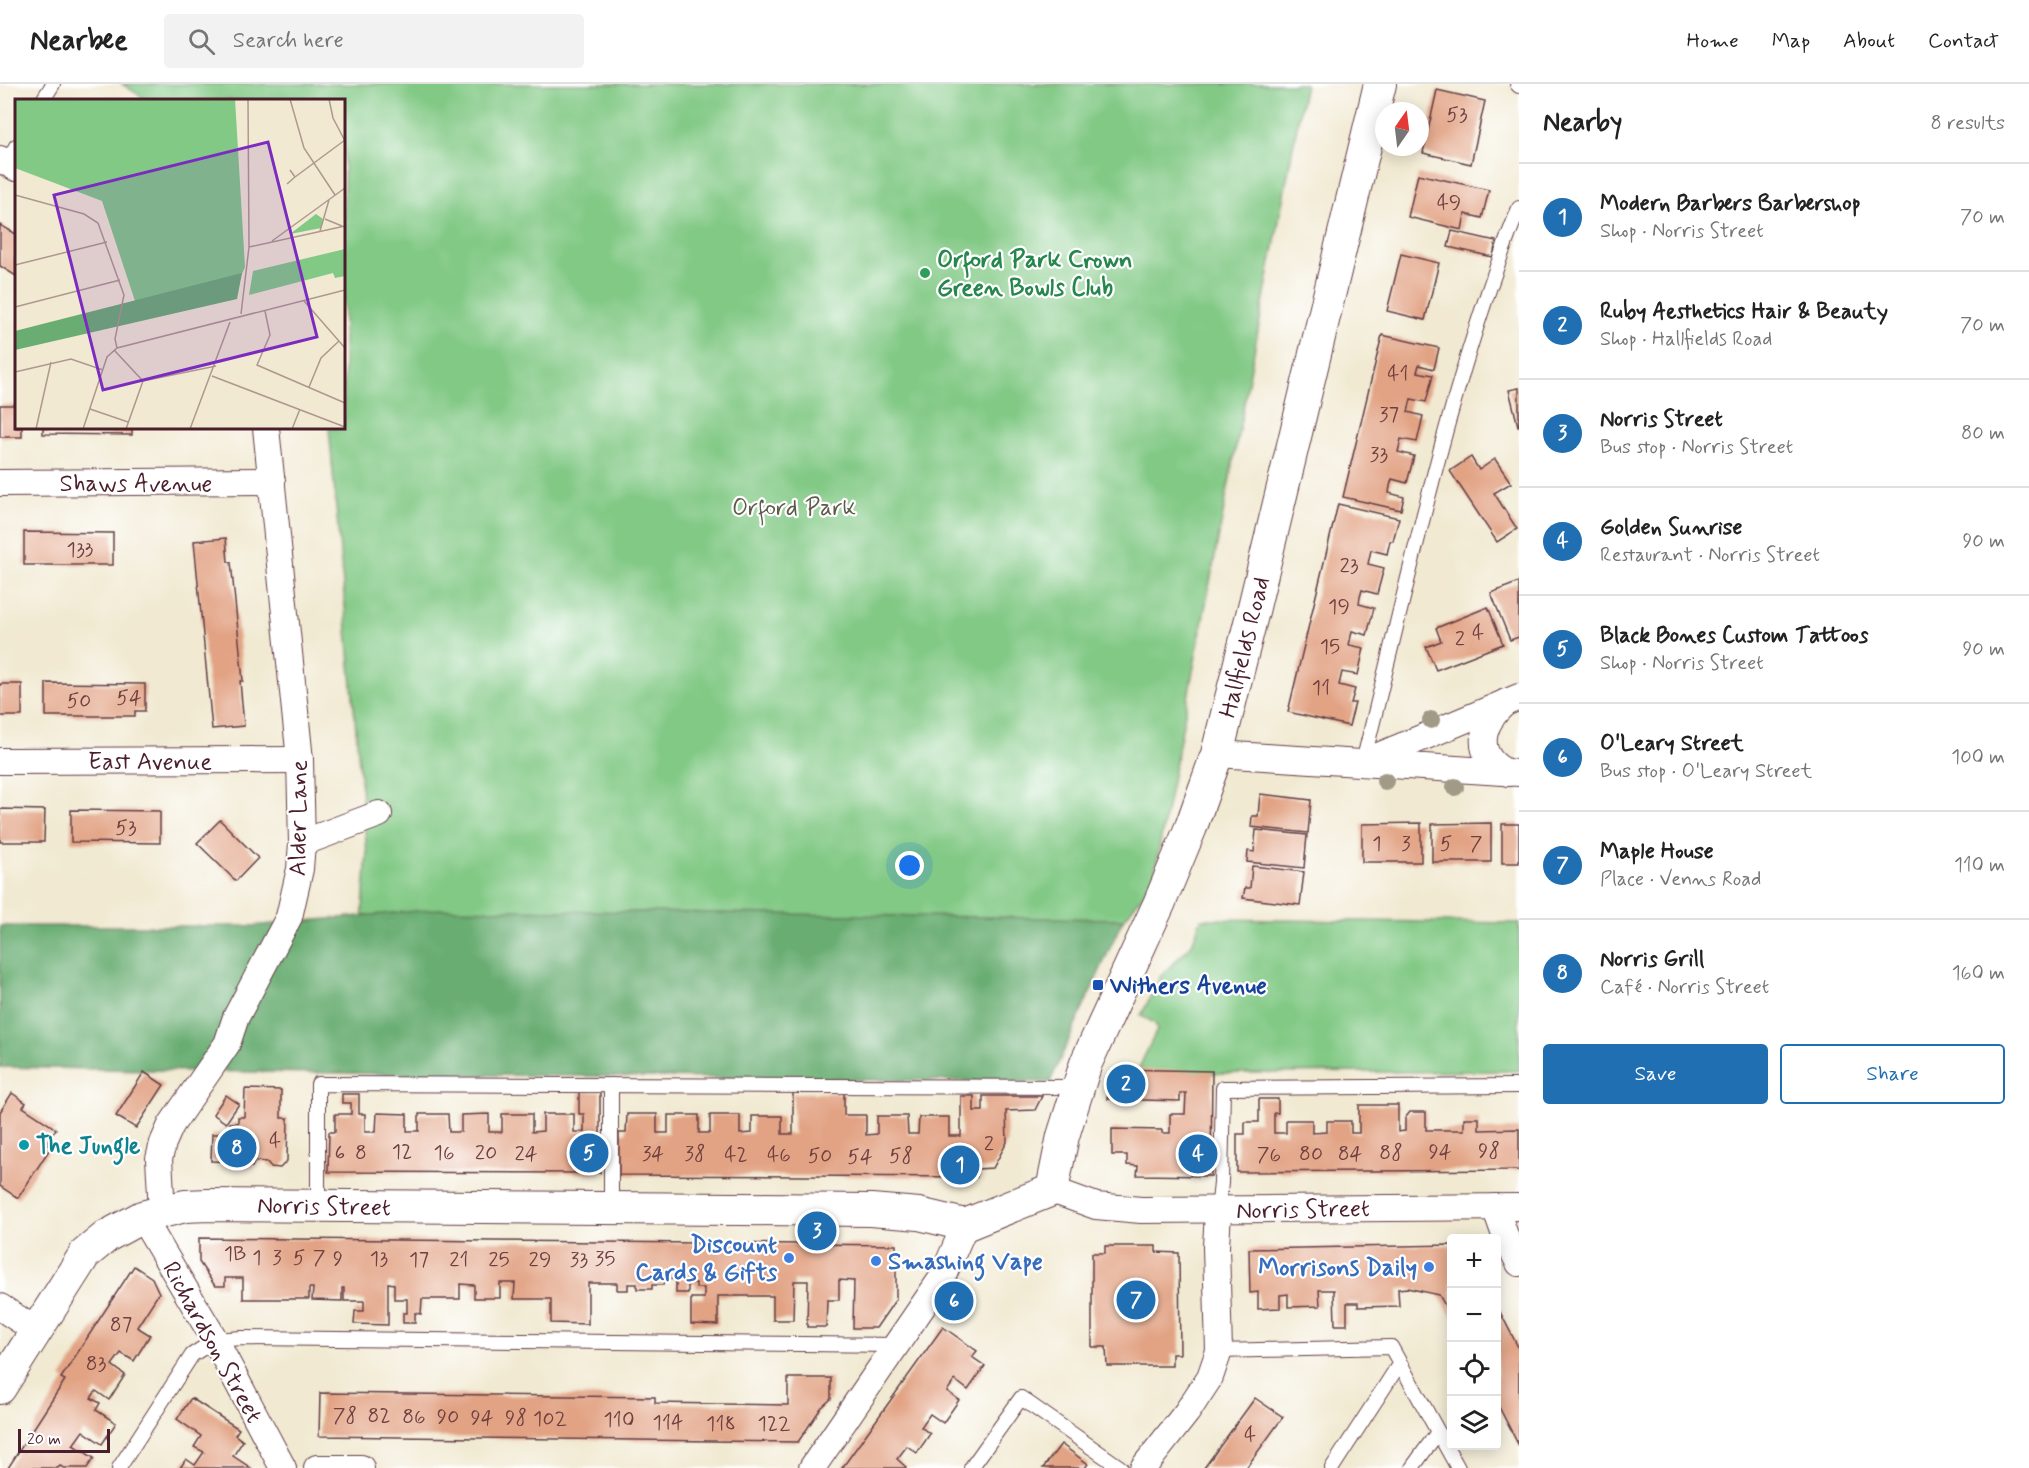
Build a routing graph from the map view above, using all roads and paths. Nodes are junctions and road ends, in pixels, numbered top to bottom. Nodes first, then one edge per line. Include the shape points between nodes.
1 (53, 84) edge
2 (1380, 84) edge
3 (44, 99) edge
4 (1519, 208) edge
5 (266, 429) edge
6 (272, 481) junction
7 (0, 483) edge
8 (1512, 699) edge
9 (1217, 754) junction
10 (300, 760) junction
11 (0, 761) edge
12 (1363, 762) junction
13 (1514, 773) edge
14 (379, 813) dead end
15 (302, 843) junction
16 (611, 1085) junction
17 (1519, 1086) edge
18 (1077, 1087) junction
19 (1052, 1191) junction
20 (318, 1206) junction
21 (1507, 1207) edge
22 (611, 1208) junction
23 (1218, 1210) junction
24 (152, 1214) junction
25 (965, 1225) junction
26 (1519, 1263) edge
27 (0, 1306) edge
28 (37, 1330) junction
29 (214, 1341) junction
30 (897, 1345) junction
31 (1219, 1351) junction
32 (1400, 1363) junction
33 (0, 1388) edge
34 (1438, 1432) junction
35 (119, 1468) edge
36 (283, 1468) edge
37 (317, 1468) edge
38 (361, 1468) edge
39 (812, 1468) edge
40 (971, 1468) edge
41 (1121, 1468) edge
42 (1143, 1468) edge
43 (1332, 1468) edge
44 (1412, 1468) edge
45 (1458, 1468) edge

1 - 3 lane
2 - 9 street, Hallfields Road
4 - 12 lane via 1498,261 1447,423
5 - 6 street, Alder Lane
6 - 7 street, Shaws Avenue
6 - 10 street, Alder Lane
8 - 12 street
8 - 13 street via 1489,721 1484,741 1491,762
9 - 12 street
9 - 18 street, Hallfields Road via 1159,904
10 - 11 street, East Avenue
10 - 15 street, Alder Lane
12 - 13 street
14 - 15 street
15 - 24 street, Alder Lane via 289,917 236,1017 227,1044 171,1125 163,1143
16 - 18 lane
16 - 20 lane via 318,1084
16 - 22 lane
17 - 23 lane via 1223,1088
18 - 19 street, Hallfields Road
19 - 23 street, Norris Street via 1096,1206
19 - 25 street
20 - 22 street, Norris Street
20 - 24 street, Norris Street via 209,1204
21 - 23 street, Norris Street
21 - 26 street via 1506,1238
22 - 25 street, Norris Street via 896,1211
23 - 31 street
24 - 28 street via 107,1236 85,1254
24 - 29 street, Richardson Street
25 - 30 street via 942,1278
27 - 28 street
28 - 33 street
29 - 30 lane via 242,1338
29 - 35 lane via 192,1355
29 - 36 street, Richardson Street
30 - 39 street
31 - 32 lane via 1391,1347
31 - 42 street via 1210,1377
32 - 34 lane
32 - 43 lane
34 - 44 lane
34 - 45 lane
37 - 38 street
40 - 41 lane via 1021,1398

